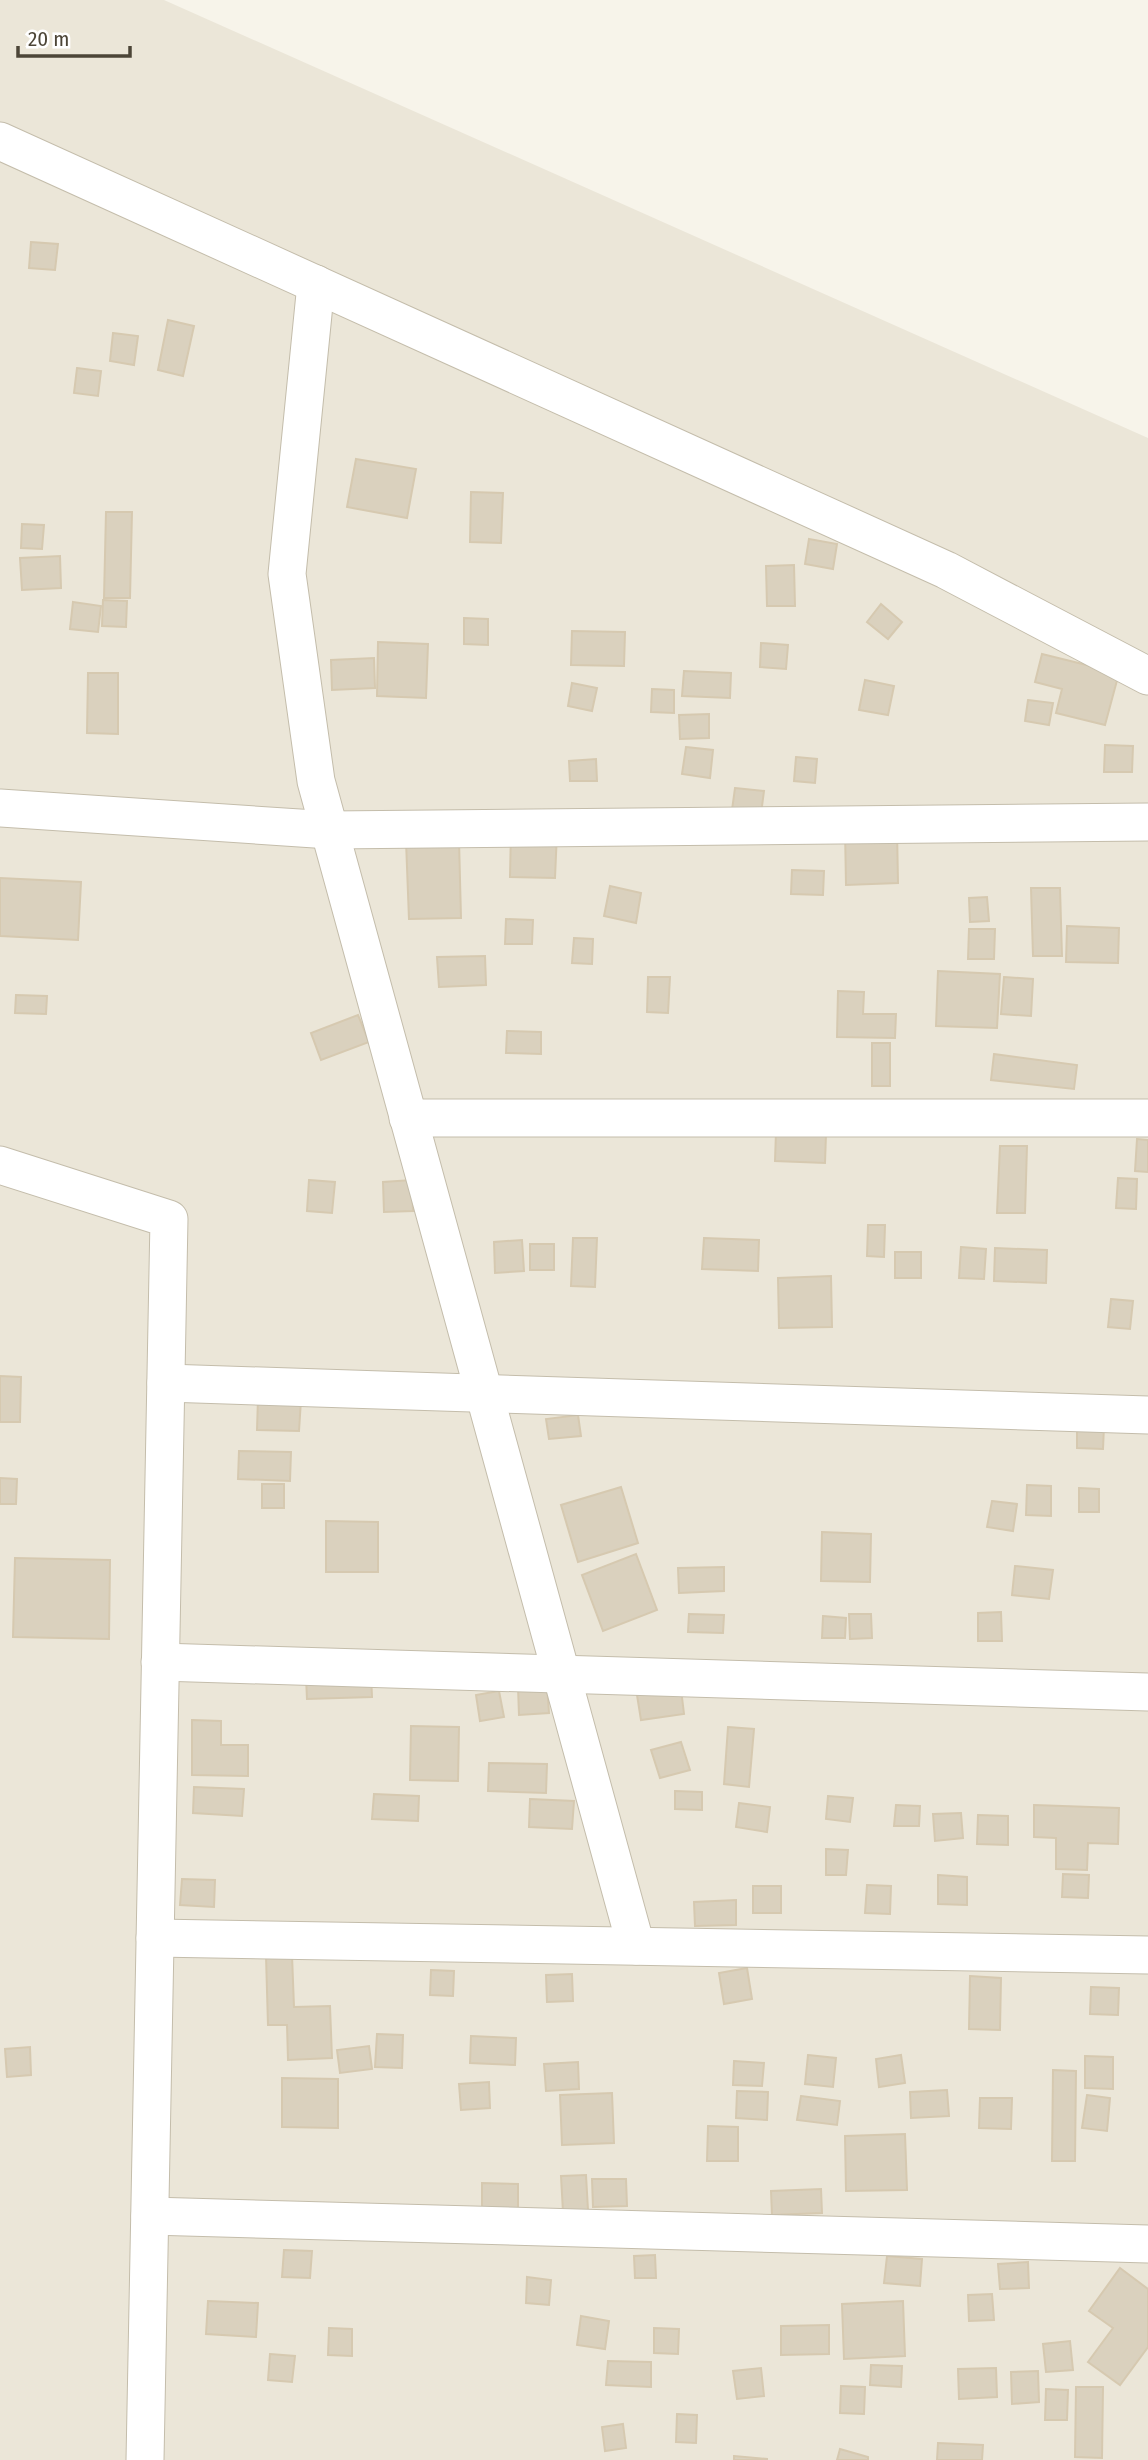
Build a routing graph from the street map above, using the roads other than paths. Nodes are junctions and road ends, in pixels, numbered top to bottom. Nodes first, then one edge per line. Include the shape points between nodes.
1 (0, 141) edge
2 (316, 284) junction
3 (1148, 676) edge
4 (0, 808) edge
5 (1148, 822) edge
6 (330, 830) junction
7 (408, 1118) junction
8 (1148, 1118) edge
9 (0, 1165) edge
10 (166, 1383) junction
11 (484, 1393) junction
12 (1148, 1415) edge
13 (160, 1662) junction
14 (561, 1674) junction
15 (1148, 1692) edge
16 (155, 1938) junction
17 (636, 1946) junction
18 (1148, 1955) edge
19 (150, 2216) junction
20 (1148, 2244) edge
21 (145, 2460) edge

1 - 2 street
2 - 3 street via 946,570
2 - 6 street via 287,574 316,781
4 - 6 street
5 - 6 street
6 - 7 street
7 - 8 street
7 - 11 street
9 - 10 street via 169,1219
10 - 11 street
10 - 13 street
11 - 12 street
11 - 14 street
13 - 14 street
13 - 16 street
14 - 15 street
14 - 17 street
16 - 17 street
16 - 19 street
17 - 18 street
19 - 20 street
19 - 21 street

